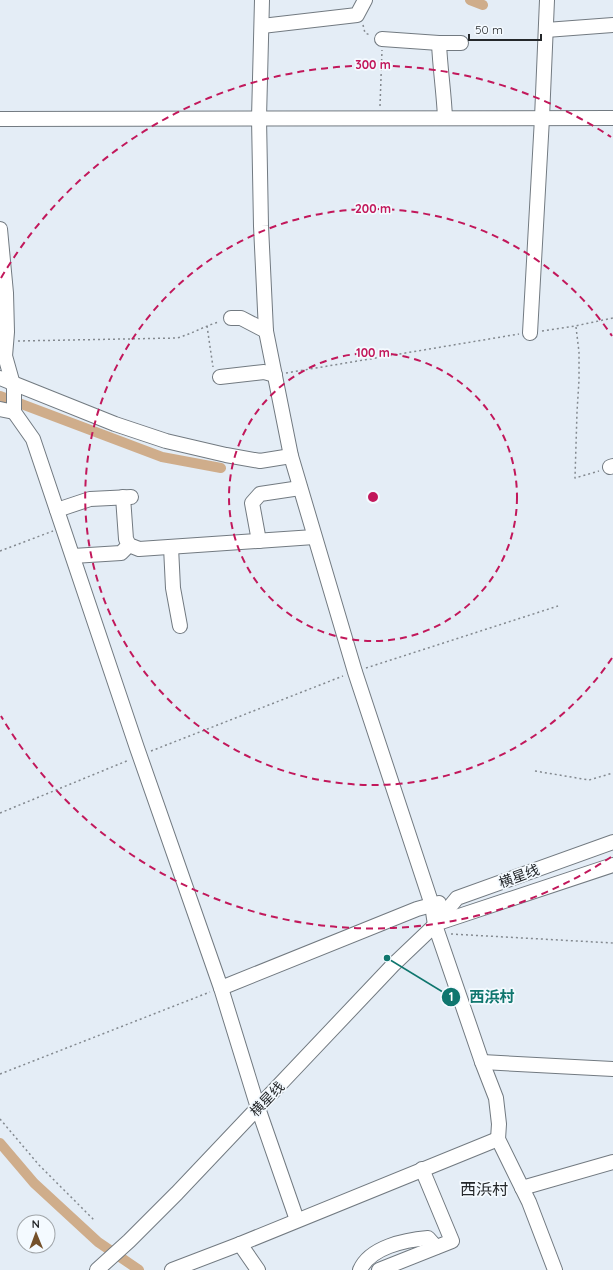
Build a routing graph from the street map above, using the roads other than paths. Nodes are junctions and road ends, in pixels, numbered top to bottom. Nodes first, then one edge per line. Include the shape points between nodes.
1 (262, 0) edge
2 (365, 0) edge
3 (547, 0) edge
4 (613, 25) edge
5 (262, 26) junction
6 (546, 30) junction
7 (382, 39) road end
8 (439, 43) junction
9 (461, 43) dead end
10 (259, 118) junction
11 (445, 118) junction
12 (542, 118) junction
13 (613, 118) edge
14 (0, 119) edge
15 (0, 229) edge
16 (3, 286) edge
17 (232, 318) road end
18 (266, 331) junction
19 (530, 332) road end
20 (275, 375) junction
21 (220, 376) road end
22 (9, 383) edge
23 (0, 409) edge
24 (14, 412) junction
25 (291, 456) junction
26 (300, 488) junction
27 (57, 510) junction
28 (314, 536) junction
29 (259, 541) junction
30 (129, 544) junction
31 (171, 547) junction
32 (73, 556) junction
33 (180, 626) dead end
34 (613, 842) edge
35 (613, 865) edge
36 (457, 898) junction
37 (432, 905) junction
38 (437, 929) junction
39 (221, 988) junction
40 (482, 1062) junction
41 (613, 1069) edge
42 (258, 1108) junction
43 (498, 1139) junction
44 (476, 1148) junction
45 (506, 1158) junction
46 (613, 1162) edge
47 (422, 1169) junction
48 (522, 1188) junction
49 (297, 1220) junction
50 (240, 1244) junction
51 (392, 1246) junction
52 (436, 1247) junction
53 (398, 1262) junction
54 (100, 1267) edge
55 (172, 1270) edge
56 (258, 1270) edge
57 (360, 1270) edge
58 (379, 1270) edge
59 (555, 1270) edge

1 - 5 street
2 - 5 street via 357,15
3 - 6 street
4 - 6 street
5 - 10 street
6 - 12 street
7 - 8 street
8 - 9 street
8 - 11 street
10 - 11 street
10 - 14 street
10 - 18 street
11 - 12 street
12 - 13 street
12 - 19 street
15 - 16 street
16 - 22 street via 5,356
17 - 18 street via 241,318
18 - 20 street
20 - 21 street via 264,372
20 - 25 street
22 - 24 street
22 - 25 street via 166,441 260,461
23 - 24 street
24 - 27 street via 33,439
25 - 26 street
26 - 28 street
26 - 29 street via 260,494 252,503
27 - 30 street via 90,499 127,497 126,539
27 - 32 street
28 - 29 street
28 - 37 street via 355,672
29 - 31 street
30 - 31 street via 139,549
30 - 32 street via 121,553
31 - 33 street via 173,588
32 - 39 street via 139,756
34 - 36 street, 横星线
35 - 38 street, 横星线
36 - 37 street
36 - 38 street, 横星线
37 - 38 street
37 - 39 street
38 - 40 street
38 - 42 street, 横星线 via 393,965
39 - 42 street
40 - 41 street
40 - 43 street via 496,1098 500,1124
42 - 49 street
42 - 54 street, 横星线 via 129,1241
43 - 44 street
43 - 45 street
44 - 45 street
44 - 47 street
45 - 48 street
46 - 48 street
47 - 49 street
47 - 52 street via 452,1241
48 - 59 street
49 - 50 street
50 - 55 street
50 - 56 street
51 - 52 street via 403,1241 428,1238
51 - 53 street
51 - 57 street via 368,1258
52 - 53 street
53 - 58 street

